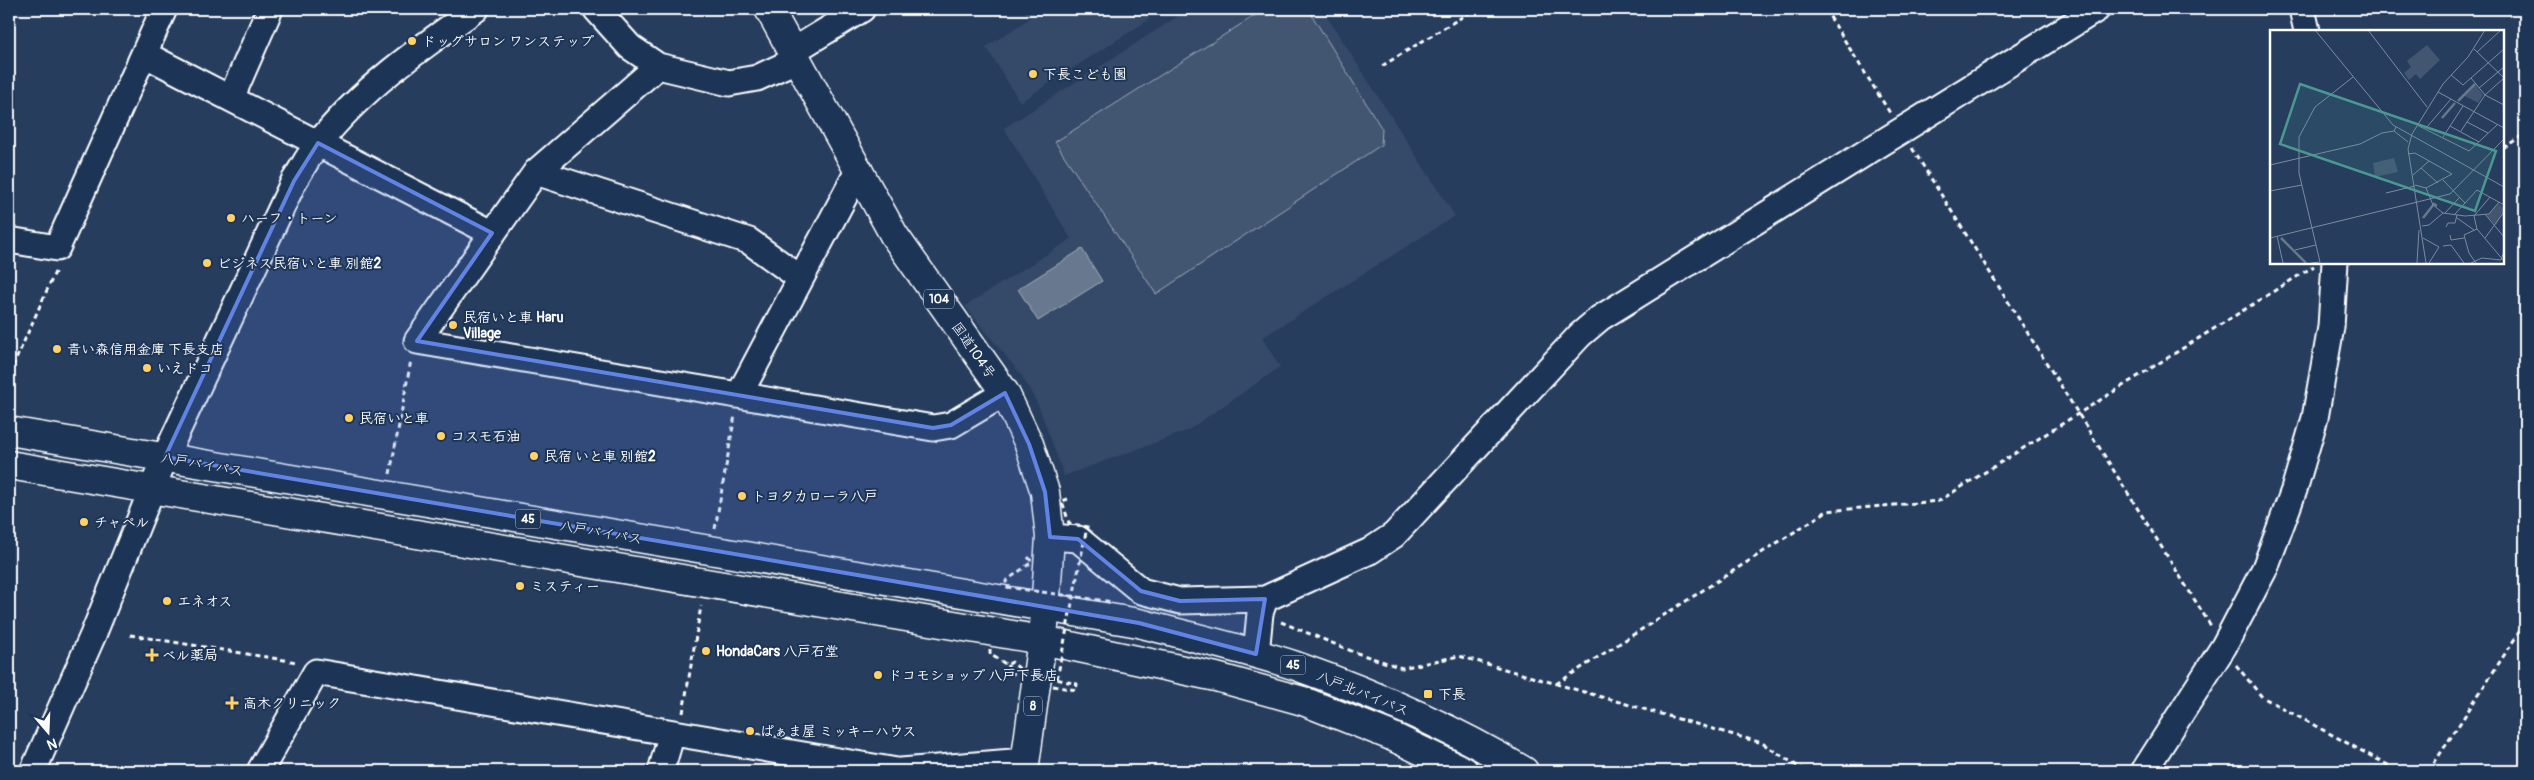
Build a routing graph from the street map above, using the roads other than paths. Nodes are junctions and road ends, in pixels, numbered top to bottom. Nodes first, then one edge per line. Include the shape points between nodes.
1 (164, 9) edge
2 (270, 9) edge
3 (476, 9) edge
4 (596, 9) edge
5 (769, 9) edge
6 (862, 9) edge
7 (2097, 9) edge
8 (2302, 9) edge
9 (2307, 30) edge
10 (144, 54) junction
11 (796, 55) junction
12 (658, 66) junction
13 (231, 98) junction
14 (318, 143) junction
15 (858, 169) junction
16 (536, 172) junction
17 (492, 233) junction
18 (9, 240) edge
19 (2335, 264) edge
20 (800, 278) junction
21 (1004, 393) junction
22 (739, 394) junction
23 (9, 431) edge
24 (165, 457) junction
25 (9, 465) edge
26 (151, 490) junction
27 (1050, 537) junction
28 (1262, 606) junction
29 (1046, 608) junction
30 (1042, 640) junction
31 (1256, 654) junction
32 (677, 724) junction
33 (1025, 766) edge
34 (33, 771) edge
35 (260, 771) edge
36 (661, 771) edge
37 (899, 771) edge
38 (1464, 771) edge
39 (1524, 771) edge
40 (2144, 771) edge

1 - 10 street
2 - 13 street
3 - 14 street via 422,46 356,102
4 - 12 street via 630,46
5 - 11 main road, 国道104号 / 104
6 - 11 street
7 - 28 street via 1600,318 1580,335 1394,535 1370,551
8 - 9 street
10 - 13 street
10 - 18 street via 56,248
11 - 12 street via 757,78 729,83
11 - 15 main road, 国道104号 / 104
12 - 16 street
13 - 14 street
14 - 17 street
14 - 24 street via 294,181
15 - 20 street
15 - 21 main road, 国道104号 / 104 via 894,235
16 - 17 street
16 - 20 street via 749,241
17 - 22 street via 418,341
19 - 40 street via 2331,327 2315,418 2294,490 2265,568 2224,646
20 - 22 street
21 - 22 street via 951,425 933,428
21 - 27 main road, 国道104号 / 104 via 1029,444 1045,492
23 - 24 main road, 八戸バイパス / 45
24 - 26 street
24 - 29 main road, 八戸バイパス / 45
25 - 26 main road, 45
26 - 30 main road, 45
26 - 34 street via 93,635
27 - 28 street via 1078,539 1141,591 1180,601
27 - 29 main road, 国道104号 / 104
28 - 31 street
29 - 30 main road, 国道104号 / 104
29 - 31 main road, 八戸北バイパス / 45 via 1139,623
30 - 33 main road, 8
30 - 38 main road, 45 via 1216,677 1302,701 1389,735
31 - 39 main road, 八戸北バイパス / 45 via 1361,691 1443,727
32 - 35 street via 316,672
32 - 36 street
32 - 37 street
33 - 37 street

